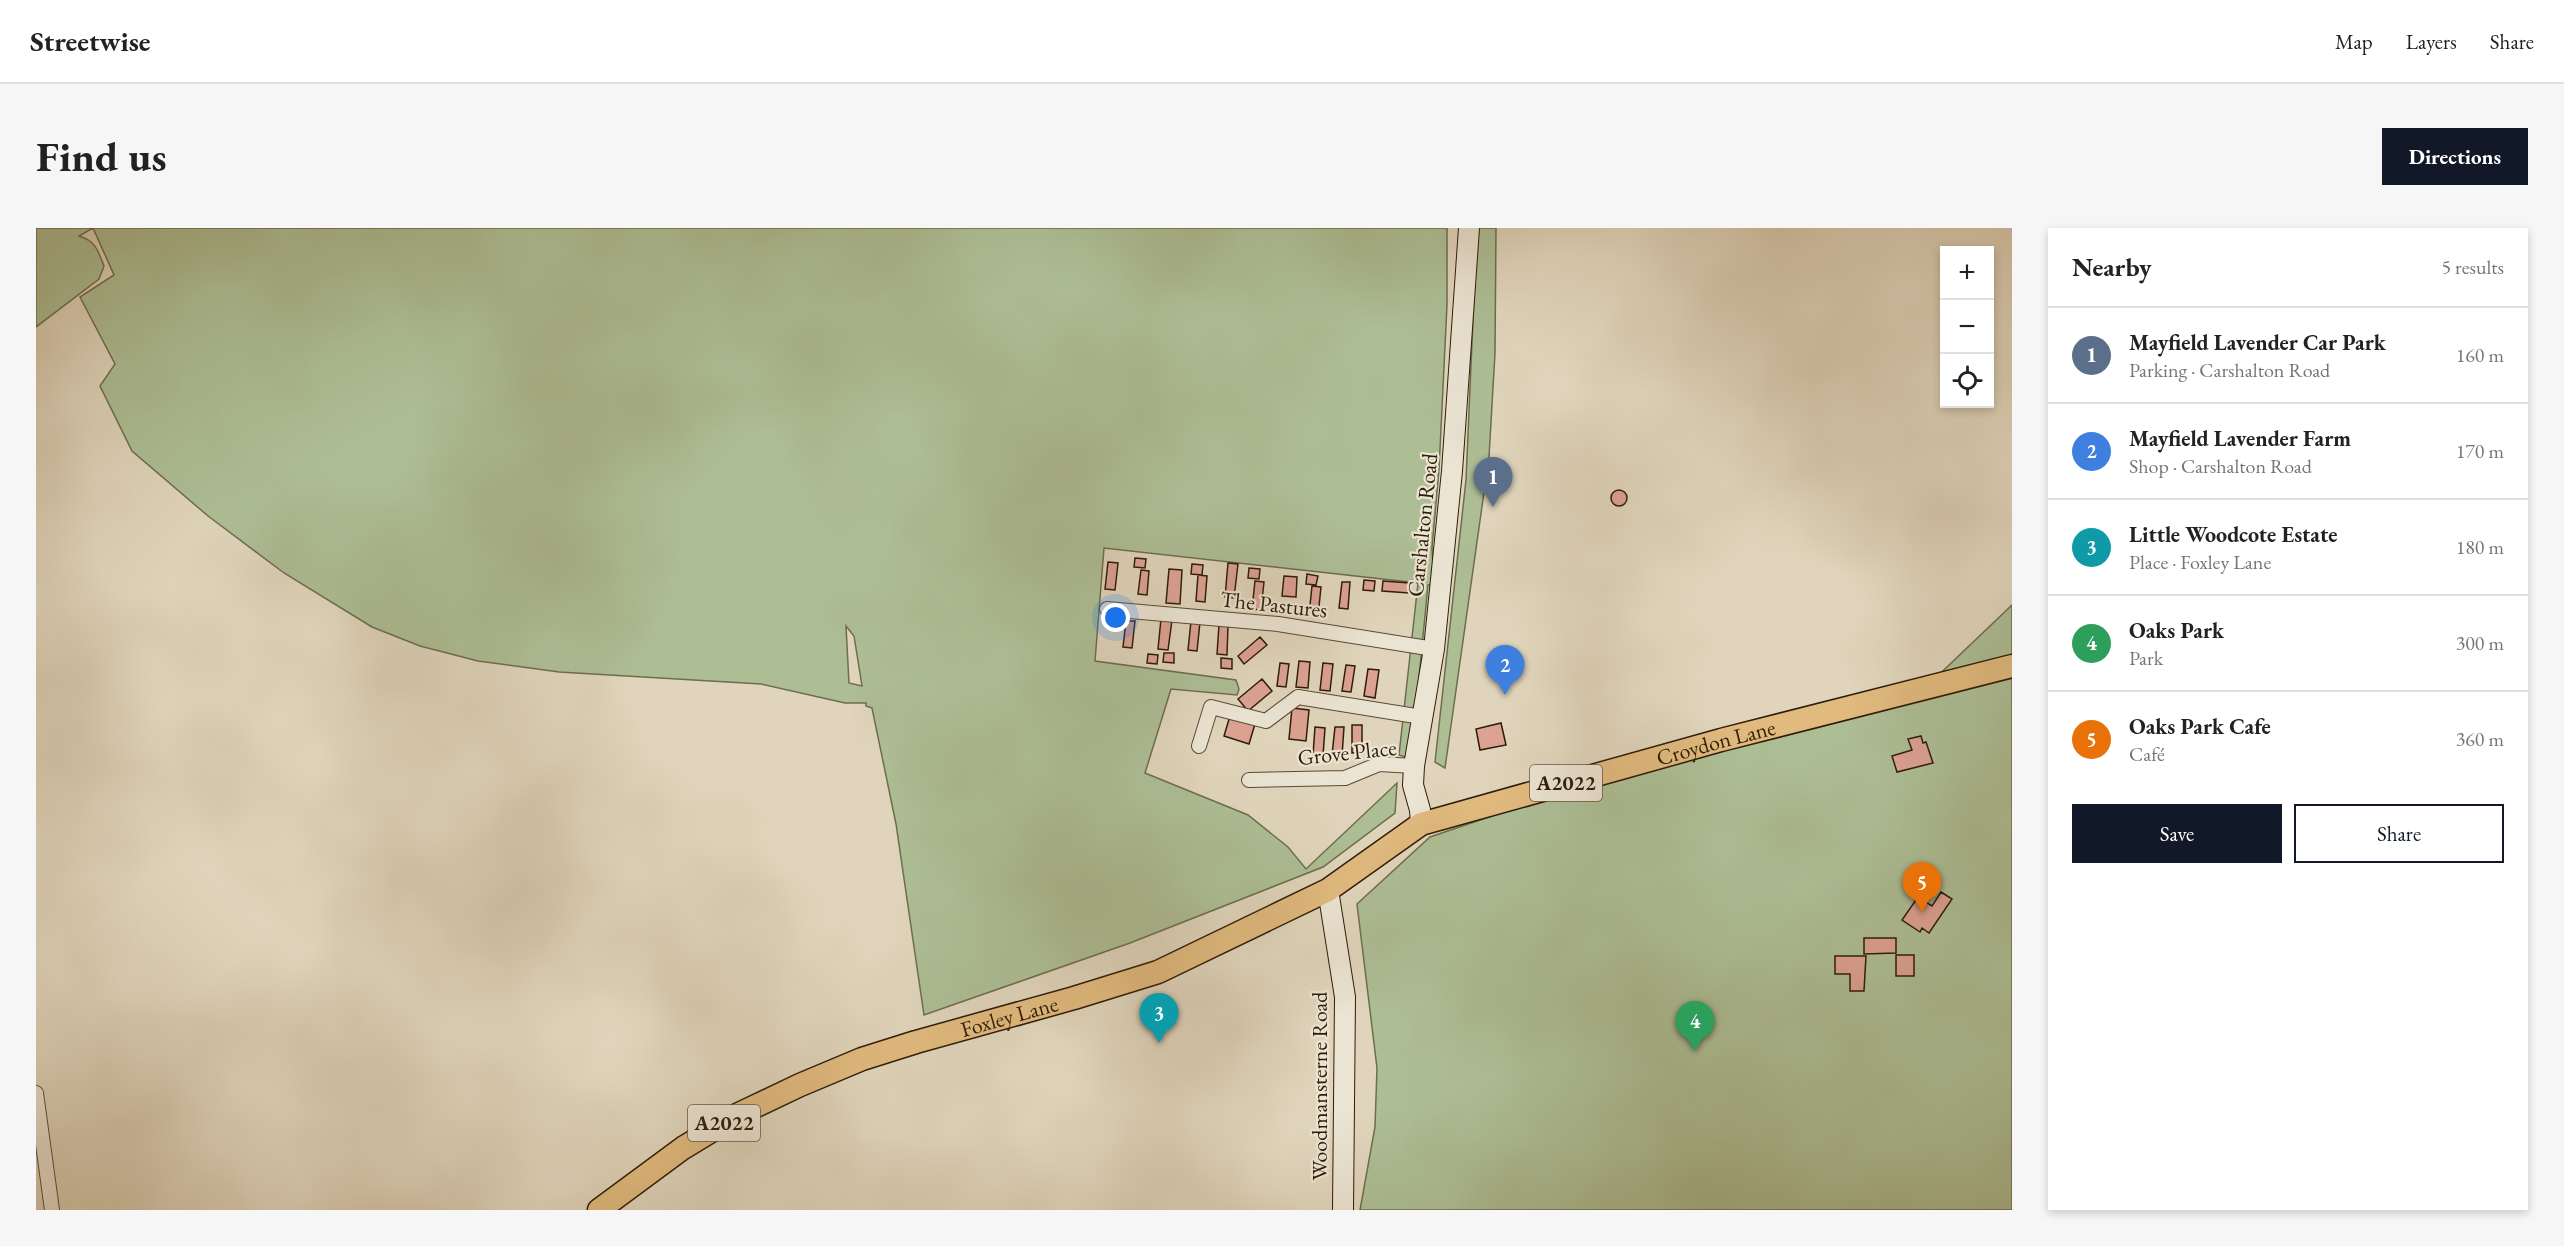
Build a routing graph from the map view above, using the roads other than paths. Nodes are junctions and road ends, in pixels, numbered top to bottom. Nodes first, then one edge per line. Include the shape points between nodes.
1 (1469, 228) edge
2 (1107, 609) dead end
3 (1434, 649) junction
4 (2012, 666) edge
5 (1422, 717) junction
6 (1199, 746) dead end
7 (1414, 766) junction
8 (1249, 780) dead end
9 (1421, 824) junction
10 (1328, 890) junction
11 (36, 1093) edge
12 (52, 1210) edge
13 (599, 1210) edge
14 (1343, 1210) edge

1 - 3 main road, Carshalton Road via 1452,471
2 - 3 street, The Pastures via 1278,624
3 - 5 main road, Carshalton Road
4 - 9 main road, Croydon Lane / A2022 via 1721,740
5 - 6 street, Grove Place via 1298,697 1266,721 1211,708
5 - 7 main road, Carshalton Road
7 - 8 street, Grove Place via 1379,765 1345,778
7 - 9 main road, Carshalton Road via 1413,785
9 - 10 main road, Foxley Lane / A2022
10 - 13 main road, Foxley Lane / A2022 via 1158,972 862,1059 800,1085 739,1114 683,1148
10 - 14 main road, Woodmansterne Road via 1345,997
11 - 12 street

